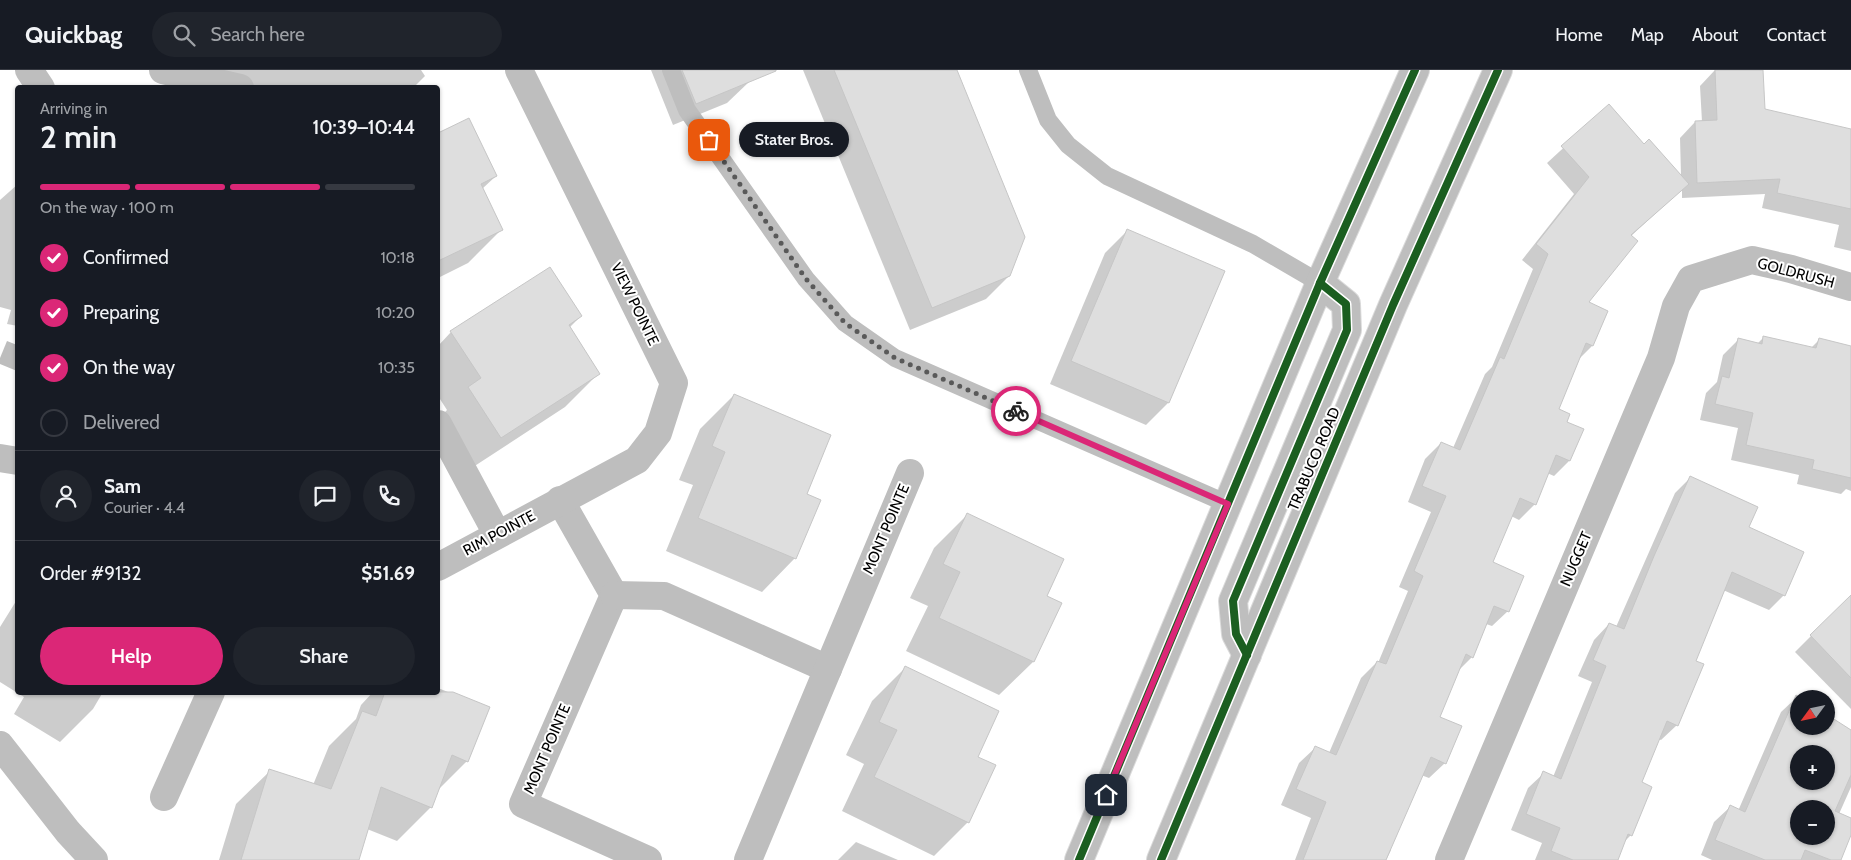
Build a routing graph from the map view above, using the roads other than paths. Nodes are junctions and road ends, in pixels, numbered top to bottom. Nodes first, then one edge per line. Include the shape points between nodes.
1 (29, 70) edge
2 (163, 70) edge
3 (519, 70) edge
4 (671, 70) edge
5 (1028, 70) edge
6 (1415, 70) edge
7 (1498, 70) edge
8 (39, 85) edge
9 (227, 85) edge
10 (1712, 272) joint
11 (1320, 283) junction
12 (1851, 288) edge
13 (440, 428) edge
14 (0, 458) edge
15 (15, 460) edge
16 (910, 473) dead end
17 (560, 500) junction
18 (1228, 504) junction
19 (496, 534) junction
20 (440, 566) edge
21 (614, 595) junction
22 (1248, 655) junction
23 (828, 669) junction
24 (210, 695) edge
25 (0, 745) edge
26 (164, 797) dead end
27 (94, 860) edge
28 (648, 860) edge
29 (748, 860) edge
30 (1079, 860) edge
31 (1161, 860) edge
32 (1449, 860) edge

1 - 8 street
2 - 9 street
3 - 17 street, VIEW POINTE via 674,383 658,433 637,460
4 - 18 lane via 687,110 806,279 845,323 895,358
5 - 11 lane via 1048,120 1068,145 1107,176 1253,244
6 - 11 street
7 - 22 street, TRABUCO ROAD via 1393,305
10 - 12 street, GOLDRUSH via 1752,260 1791,268
10 - 32 street, NUGGET via 1692,279 1676,306 1661,358
11 - 18 street
11 - 22 street via 1346,304 1347,330 1233,601 1236,634
13 - 19 street
14 - 15 street
16 - 23 street, MONT POINTE
17 - 19 street, RIM POINTE
17 - 21 street
18 - 30 street
19 - 20 street, RIM POINTE
21 - 23 street via 664,596
21 - 28 street, MONT POINTE via 523,804
22 - 31 street, TRABUCO ROAD
23 - 29 street, MONT POINTE
24 - 26 street
25 - 27 street

